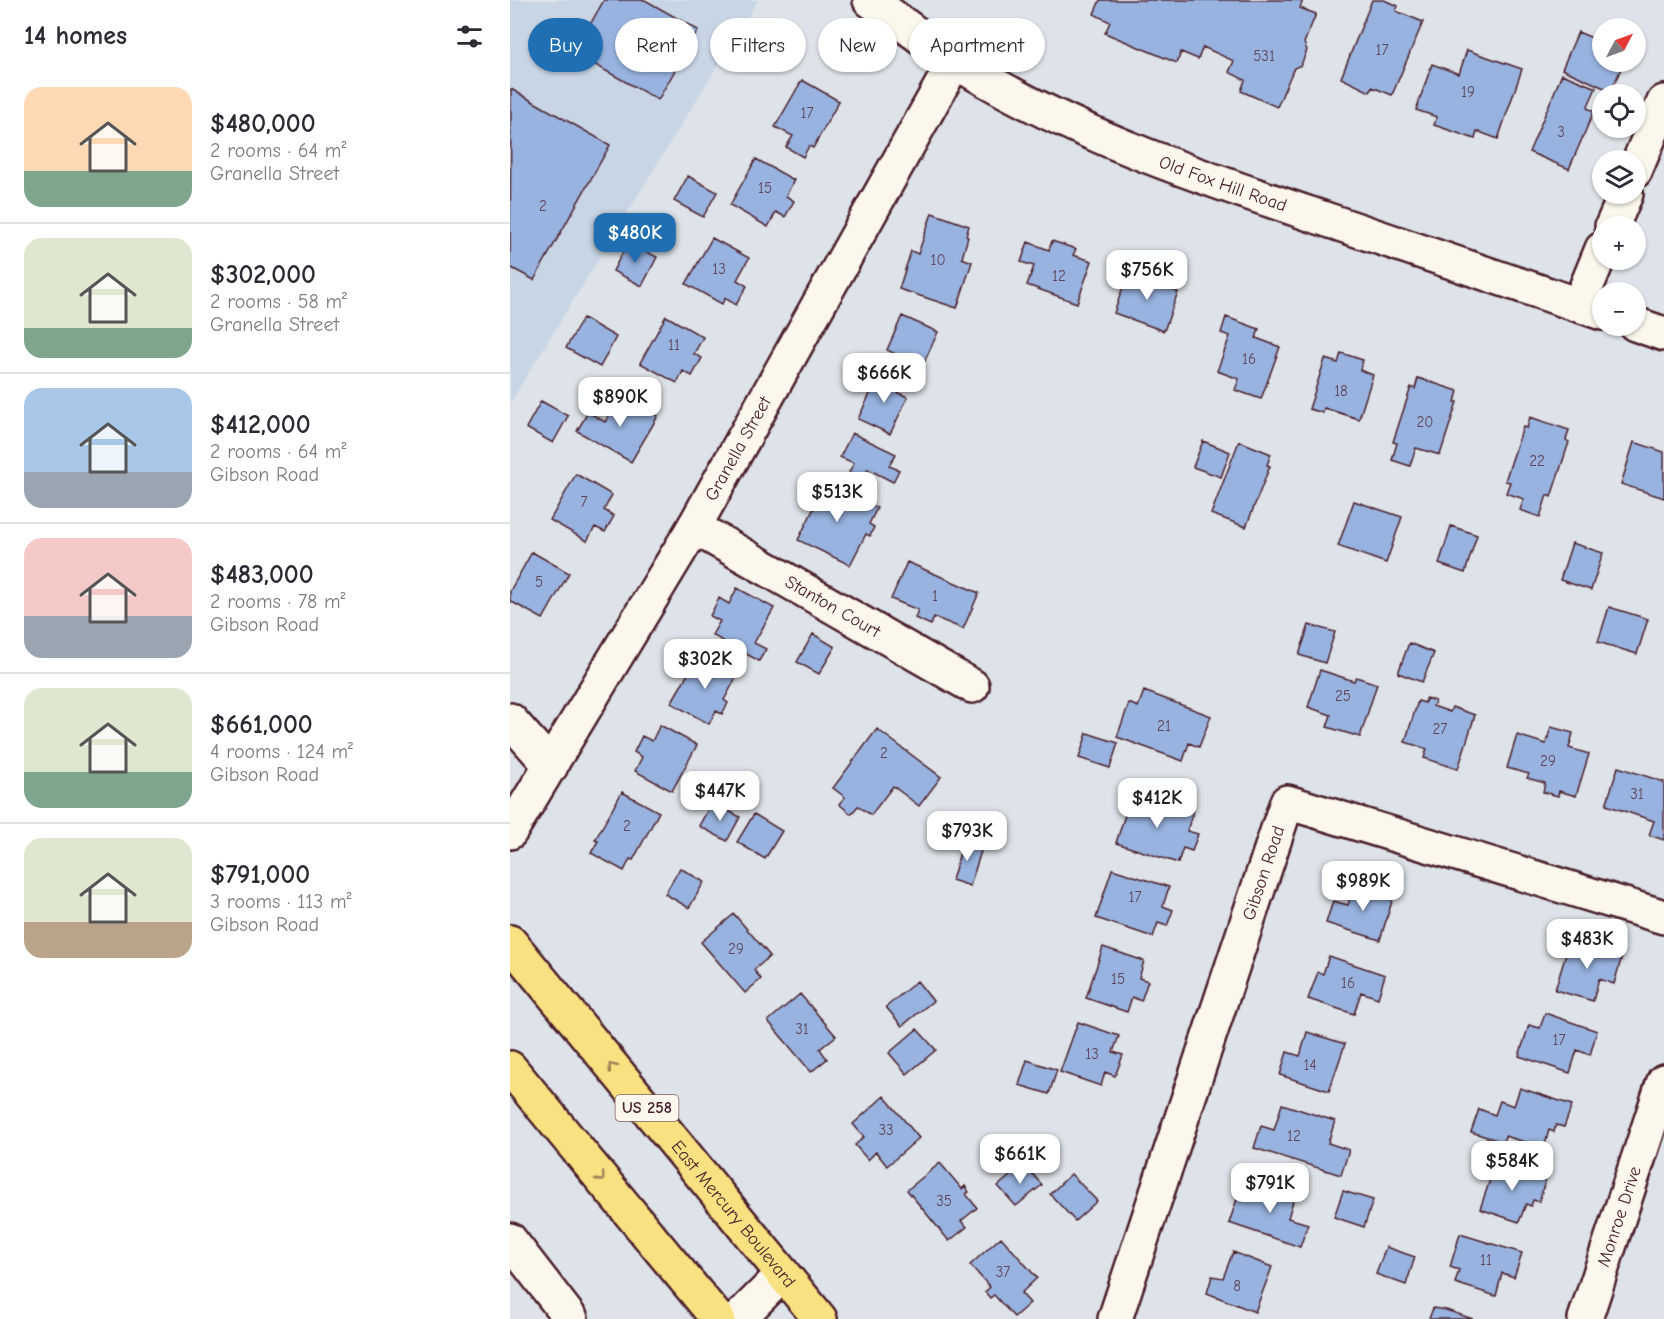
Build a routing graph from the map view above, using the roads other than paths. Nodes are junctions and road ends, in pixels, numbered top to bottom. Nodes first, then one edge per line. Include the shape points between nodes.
1 (870, 0) edge
2 (909, 28) edge
3 (949, 72) edge
4 (974, 72) edge
5 (1664, 102) edge
6 (1644, 150) edge
7 (1598, 270) edge
8 (1590, 309) edge
9 (1646, 328) edge
10 (1664, 334) edge
11 (694, 527) junction
12 (972, 686) dead end
13 (510, 720) edge
14 (551, 766) junction
15 (510, 832) edge
16 (1664, 917) edge
17 (510, 942) edge
18 (510, 1068) edge
19 (1664, 1081) edge
20 (510, 1085) edge
21 (575, 1146) junction
22 (510, 1240) edge
23 (783, 1274) junction
24 (571, 1319) edge
25 (718, 1319) edge
26 (738, 1319) edge
27 (820, 1319) edge
28 (1115, 1319) edge
29 (1585, 1319) edge

1 - 2 street, Old Fox Hill Road
3 - 11 street, Granella Street
4 - 8 street, Old Fox Hill Road via 1034,106 1184,171
5 - 6 street
7 - 8 street
9 - 10 street
11 - 12 street, Stanton Court
11 - 14 street, Granella Street
13 - 14 street
14 - 15 street, Granella Street
16 - 28 street, Gibson Road via 1287,802
23 -> 17 main road, East Mercury Boulevard / US 258
18 - 21 main road
19 - 29 street, Monroe Drive
20 - 21 main road
21 -> 25 main road
22 - 24 street
23 - 26 street
23 - 27 main road, East Mercury Boulevard / US 258

